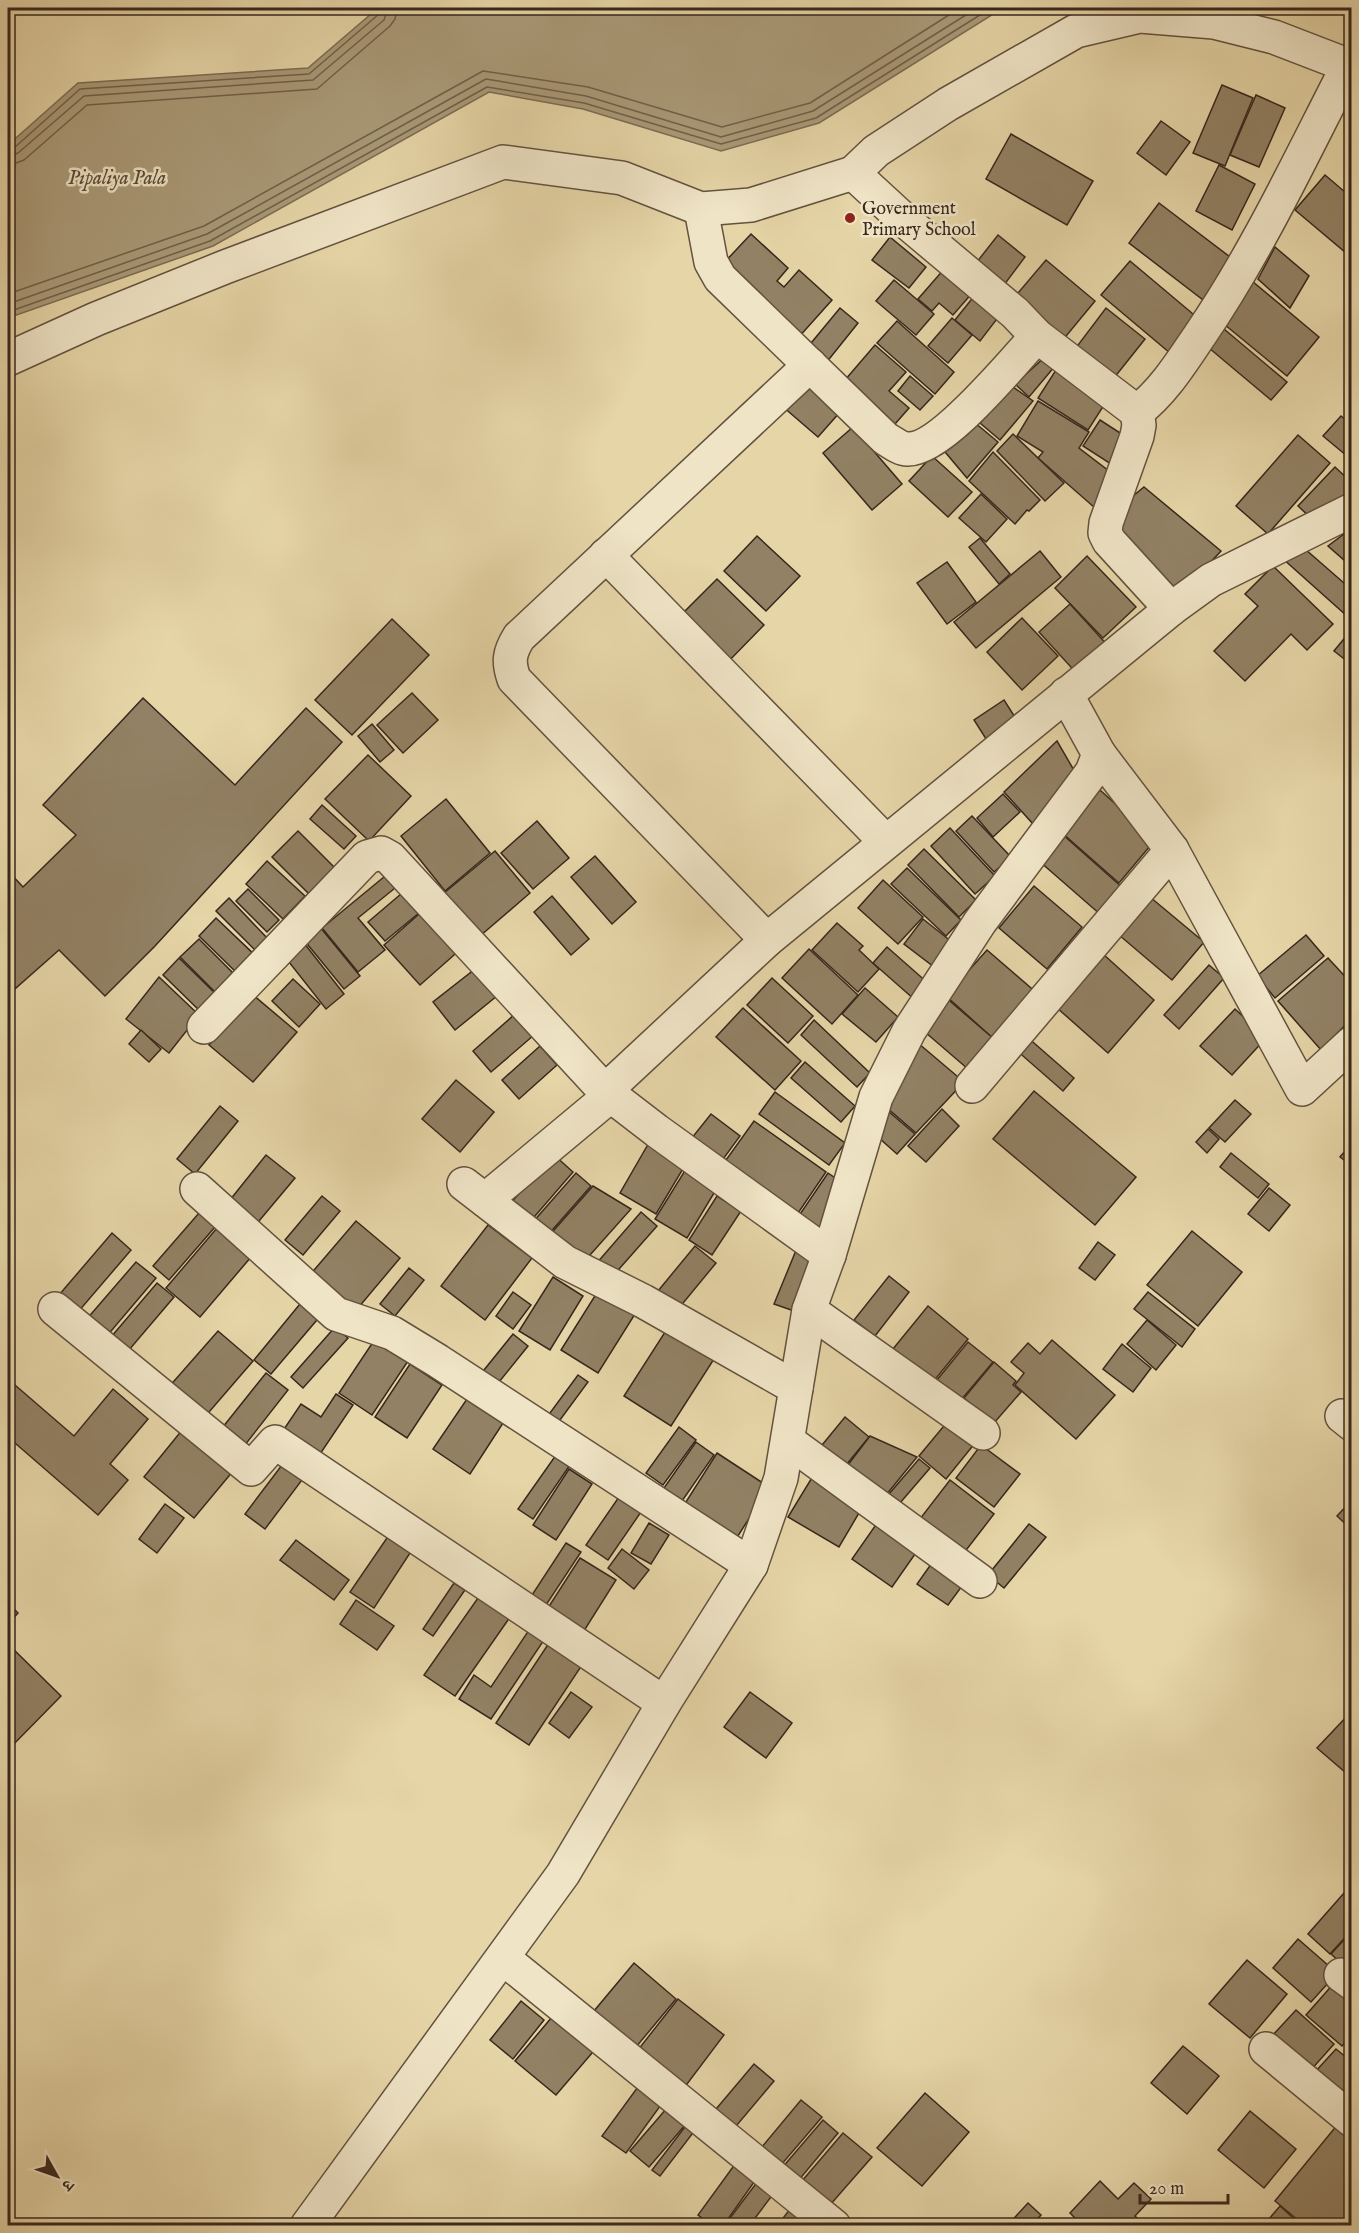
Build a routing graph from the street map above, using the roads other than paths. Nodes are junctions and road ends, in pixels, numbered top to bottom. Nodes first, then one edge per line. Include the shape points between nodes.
1 (1350, 67) edge
2 (853, 173) junction
3 (701, 209) junction
4 (1037, 336) junction
5 (8, 360) edge
6 (810, 365) junction
7 (1137, 412) junction
8 (1352, 510) edge
9 (606, 555) junction
10 (1171, 609) junction
11 (1066, 694) junction
12 (1099, 753) junction
13 (886, 842) junction
14 (1172, 850) junction
15 (767, 940) junction
16 (204, 1027) dead end
17 (1352, 1043) edge
18 (972, 1086) dead end
19 (608, 1093) junction
20 (197, 1189) dead end
21 (829, 1255) junction
22 (55, 1309) dead end
23 (809, 1310) junction
24 (796, 1388) junction
25 (983, 1434) dead end
26 (788, 1441) junction
27 (751, 1565) junction
28 (980, 1581) dead end
29 (664, 1703) junction
30 (502, 1958) junction
31 (1266, 2049) dead end
32 (1352, 2120) edge
33 (307, 2226) edge
34 (834, 2226) edge

1 - 2 street via 1274,37 1214,22 1140,16 1076,31 948,104 876,151
1 - 7 street via 1230,290 1170,379
2 - 3 street via 751,205
2 - 4 street
3 - 5 street via 622,178 503,162 225,267 96,319
3 - 6 street via 711,262 720,278
4 - 6 street via 946,432 923,447 905,449 886,439
4 - 7 street
6 - 9 street
7 - 10 street via 1137,436 1105,533
8 - 10 street via 1211,580
9 - 13 street
9 - 15 street via 519,637 509,665 514,679
10 - 11 street
11 - 12 street
11 - 13 street
12 - 14 street
12 - 21 street via 1092,772 980,922 909,1031 876,1097
13 - 15 street
14 - 17 street via 1302,1089
14 - 18 street
15 - 19 street
16 - 19 street via 367,857 381,853 390,858
19 - 21 street
19 - 24 street via 475,1192 565,1262 643,1301
20 - 27 street via 336,1314 392,1333
21 - 23 street
22 - 29 street via 252,1469 275,1442
23 - 24 street
23 - 25 street
24 - 26 street
26 - 27 street via 782,1478
26 - 28 street
27 - 29 street
29 - 30 street via 563,1874
30 - 33 street
30 - 34 street
31 - 32 street

